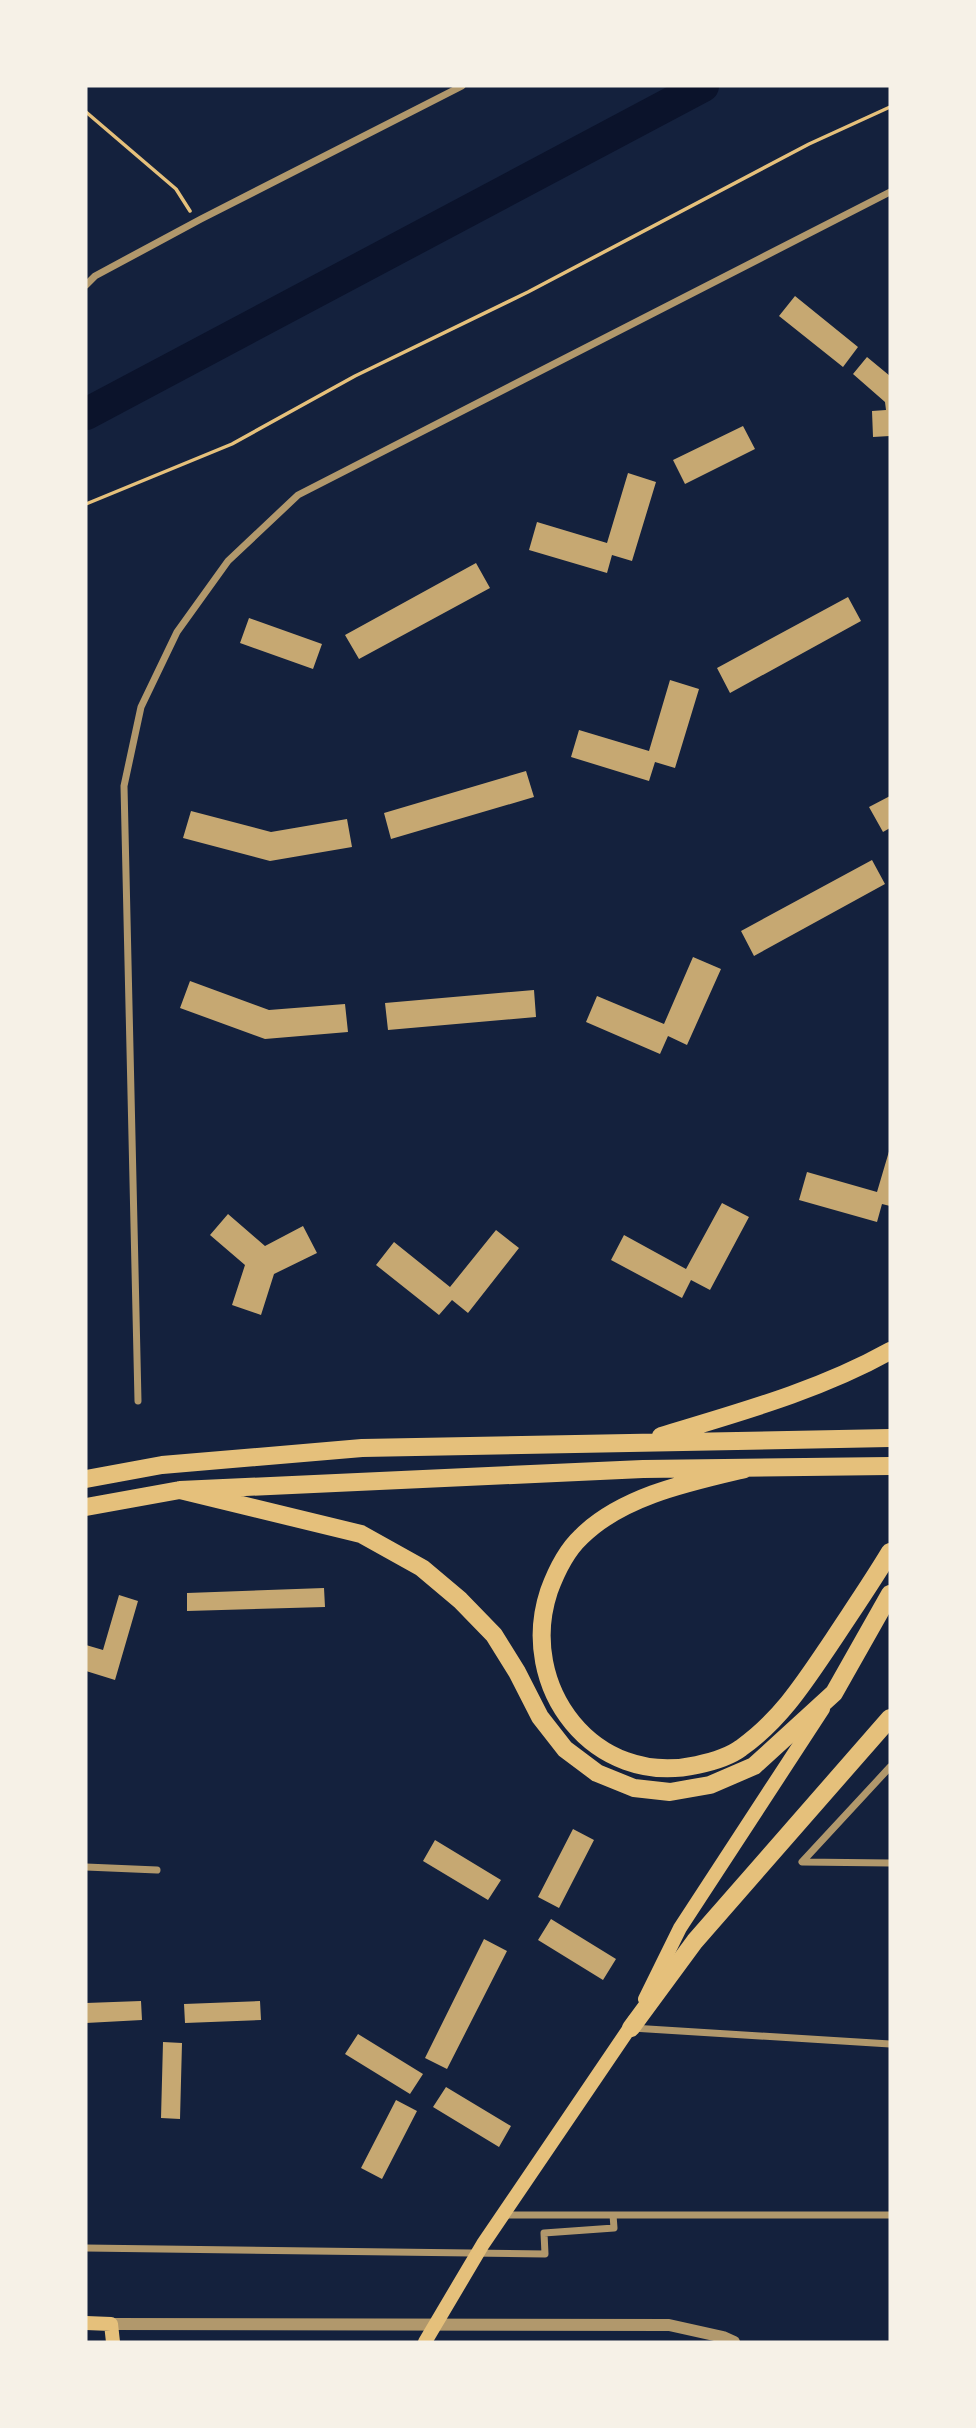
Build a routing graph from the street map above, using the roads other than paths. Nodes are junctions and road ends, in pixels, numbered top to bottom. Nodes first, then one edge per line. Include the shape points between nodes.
1 (462, 86) edge
2 (890, 192) edge
3 (86, 285) edge
4 (890, 1350) edge
5 (138, 1401) dead end
6 (890, 1438) edge
7 (639, 1443) junction
8 (890, 1466) edge
9 (745, 1469) junction
10 (86, 1479) edge
11 (180, 1490) junction
12 (86, 1507) edge
13 (890, 1552) edge
14 (890, 1594) edge
15 (834, 1693) junction
16 (890, 1718) edge
17 (890, 1768) edge
18 (890, 1863) edge
19 (86, 1867) edge
20 (157, 1870) dead end
21 (631, 2028) junction
22 (890, 2044) edge
23 (502, 2215) junction
24 (613, 2215) junction
25 (890, 2215) edge
26 (86, 2248) edge
27 (86, 2323) edge
28 (111, 2323) junction
29 (113, 2342) edge
30 (425, 2342) edge
31 (734, 2342) edge

1 - 3 street via 194,223
2 - 5 street via 298,495 228,561 177,632 141,707 124,786
4 - 7 main road via 784,1399
6 - 7 main road
7 - 10 main road via 362,1448 162,1465
8 - 9 main road
9 - 11 main road via 643,1469
9 - 13 main road via 625,1505 580,1537 557,1569 542,1613 546,1675 559,1705 584,1735 611,1756 644,1768 677,1769 739,1750 796,1695
11 - 12 main road
11 - 15 main road via 361,1534 422,1568 494,1635 540,1717 565,1749 597,1773 634,1788 670,1792 710,1785 754,1766
14 - 15 main road
15 - 21 main road via 680,1928
16 - 21 main road via 695,1941
17 - 18 street via 802,1862
19 - 20 street
21 - 22 street
21 - 23 main road
23 - 24 street
23 - 30 main road
24 - 25 street
24 - 26 street via 614,2228 544,2233 545,2254
27 - 28 main road
28 - 29 main road
28 - 31 street via 669,2325

